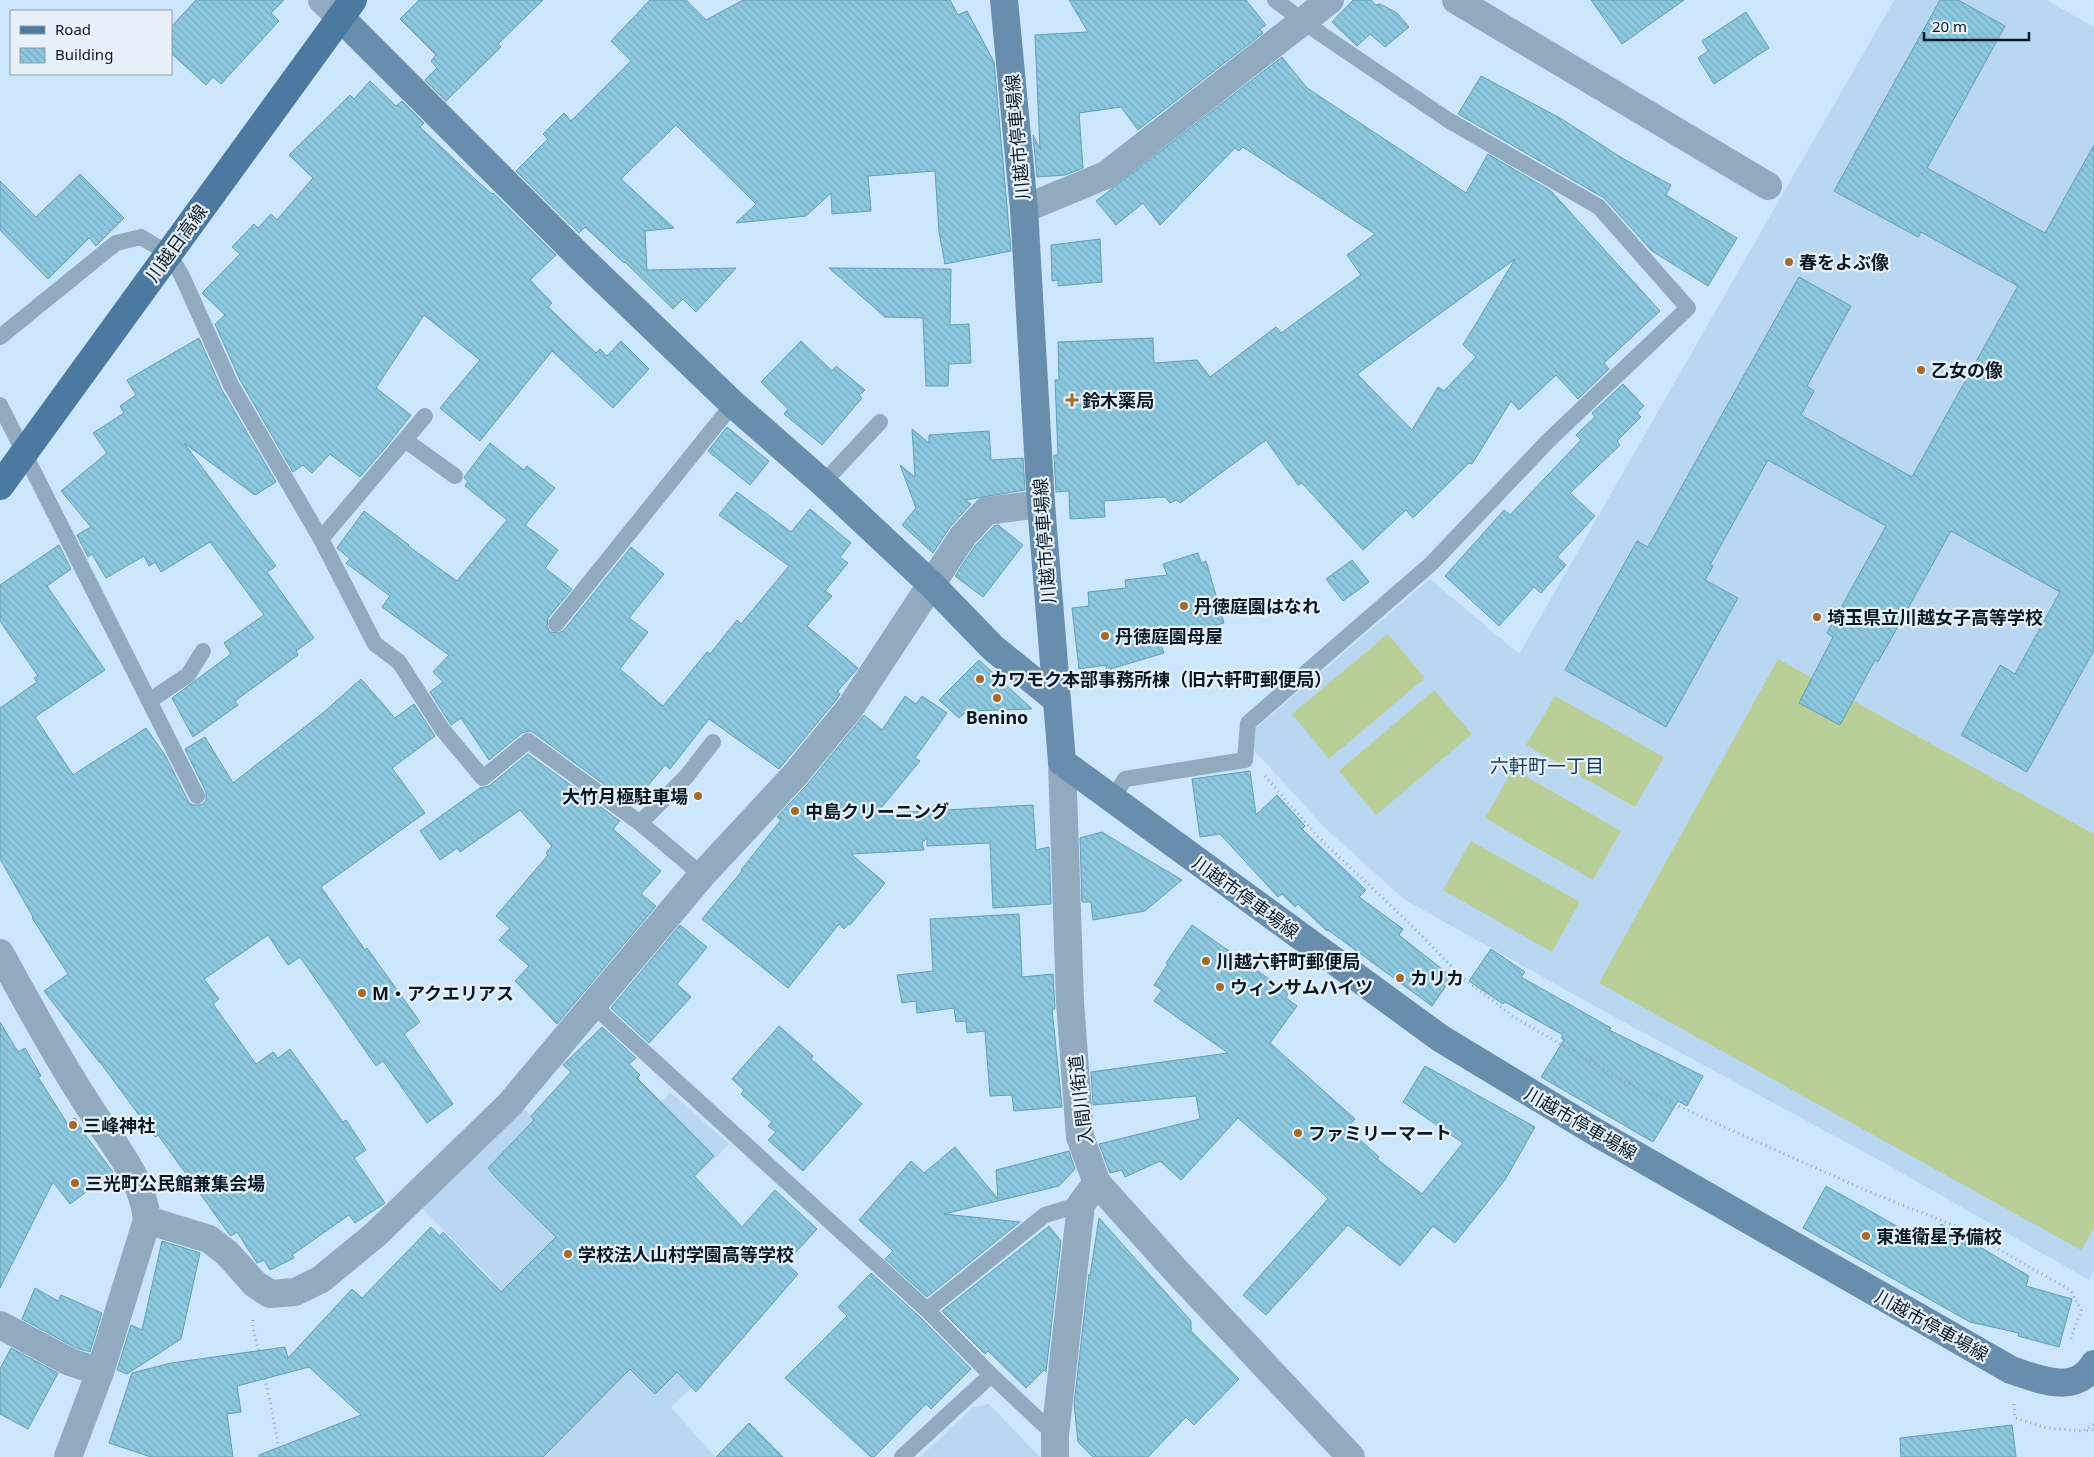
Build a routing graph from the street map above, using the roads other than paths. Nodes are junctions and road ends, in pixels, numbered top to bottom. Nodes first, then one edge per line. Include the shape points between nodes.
1 (1004, 0) edge
2 (1275, 0) edge
3 (1330, 0) edge
4 (1456, 0) edge
5 (338, 6) edge
6 (1303, 20) junction
7 (1768, 186) dead end
8 (1024, 209) junction
9 (169, 254) junction
10 (0, 337) edge
11 (733, 404) junction
12 (0, 405) edge
13 (426, 416) dead end
14 (880, 422) dead end
15 (405, 440) junction
16 (24, 454) junction
17 (455, 476) dead end
18 (823, 483) junction
19 (0, 486) edge
20 (1041, 504) junction
21 (321, 539) junction
22 (931, 584) junction
23 (556, 624) dead end
24 (203, 650) dead end
25 (1056, 698) junction
26 (149, 701) junction
27 (713, 742) dead end
28 (1062, 762) junction
29 (197, 796) dead end
30 (1112, 799) junction
31 (640, 823) junction
32 (702, 875) junction
33 (0, 953) edge
34 (594, 1006) junction
35 (1097, 1183) junction
36 (1081, 1204) junction
37 (147, 1220) junction
38 (926, 1310) junction
39 (0, 1325) edge
40 (2094, 1364) edge
41 (100, 1372) junction
42 (991, 1375) junction
43 (1055, 1446) edge
44 (68, 1457) edge
45 (902, 1457) edge
46 (1351, 1457) edge

1 - 8 main road, 川越市停車場線
2 - 6 lane
3 - 6 street
4 - 7 street
5 - 9 main road, 川越日高線
5 - 11 main road via 581,258
6 - 8 street via 1106,175
6 - 30 lane via 1448,120 1599,207 1688,308 1549,440 1432,563 1248,723 1245,760 1125,778
8 - 20 main road, 川越市停車場線
9 - 10 lane via 141,237 116,243
9 - 16 main road, 川越日高線
9 - 21 lane via 231,385
11 - 18 main road
11 - 23 lane
12 - 16 lane
13 - 15 lane
14 - 18 lane
15 - 17 lane
15 - 21 lane
16 - 19 main road, 川越日高線
16 - 26 lane
18 - 22 main road
20 - 22 street via 986,511 963,536
20 - 25 main road, 川越市停車場線
21 - 31 lane via 375,644 399,662 442,728 484,778 528,741
22 - 25 main road via 993,648
22 - 32 street via 850,708 795,775
24 - 26 lane via 188,675
25 - 28 main road, 川越市停車場線
26 - 29 lane
27 - 31 lane via 686,776
28 - 30 main road, 川越市停車場線
28 - 35 street, 入間川街道 via 1070,1002 1080,1137
30 - 40 main road, 川越市停車場線 via 1440,1038 1640,1158 2011,1370 2053,1382 2068,1382 2081,1380
31 - 32 lane
32 - 34 street
33 - 37 street via 87,1105 128,1164 146,1209
34 - 37 street via 510,1104 376,1234 320,1280 295,1292 270,1294 255,1284 227,1253 209,1239
34 - 38 lane
35 - 36 street
35 - 46 street, 入間川街道
36 - 38 lane via 1045,1215
36 - 43 street
37 - 41 street
38 - 42 lane
39 - 41 street via 70,1362
41 - 44 street
42 - 43 lane
42 - 45 lane

